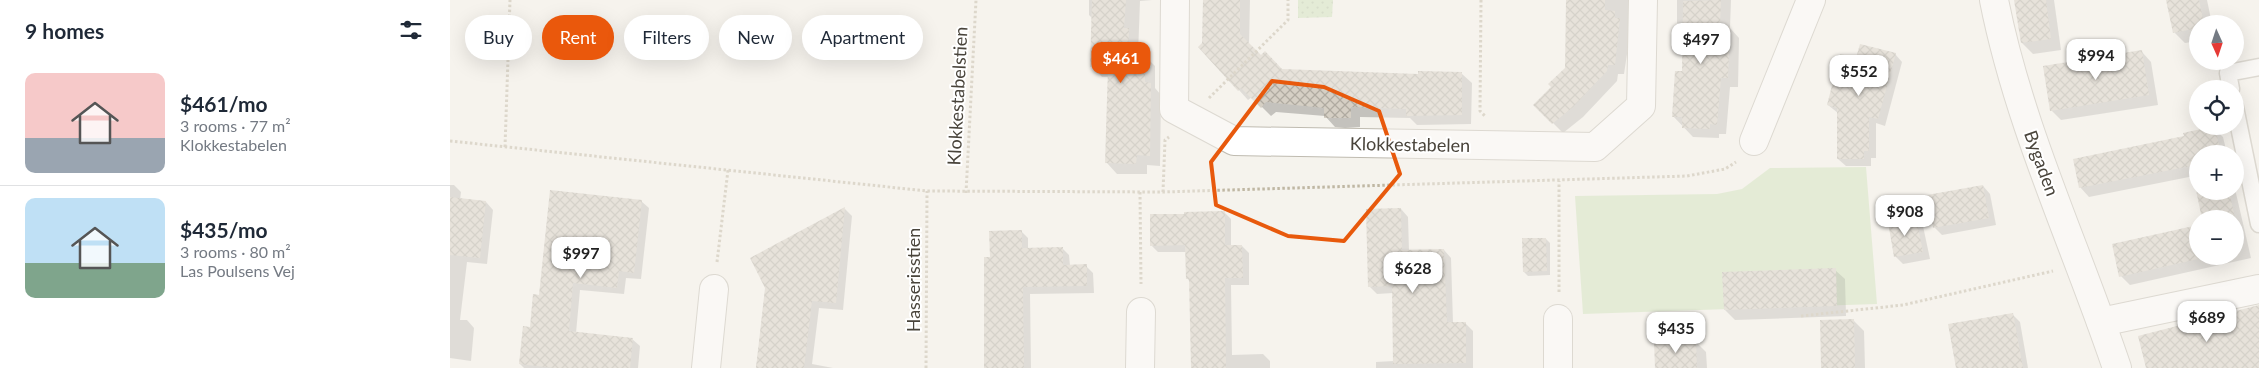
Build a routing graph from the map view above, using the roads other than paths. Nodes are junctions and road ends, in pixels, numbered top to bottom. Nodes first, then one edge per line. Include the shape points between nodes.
1 (1175, 0) edge
2 (1643, 0) edge
3 (1811, 0) edge
4 (1994, 0) edge
5 (2259, 67) edge
6 (2229, 80) edge
7 (2241, 135) edge
8 (1754, 141) road end
9 (2259, 224) edge
10 (2259, 289) edge
11 (714, 290) road end
12 (1141, 312) road end
13 (1558, 319) road end
14 (2101, 322) junction
15 (706, 368) edge
16 (1140, 368) edge
17 (1558, 368) edge
18 (2117, 368) edge

1 - 2 street, Klokkestabelen via 1174,109 1234,141 1595,147 1641,106
3 - 8 street
4 - 14 street, Bygaden via 2002,42 2033,140
5 - 6 lane via 2228,73
7 - 9 lane
10 - 14 street
11 - 15 street
12 - 16 street
13 - 17 street
14 - 18 street, Bygaden

